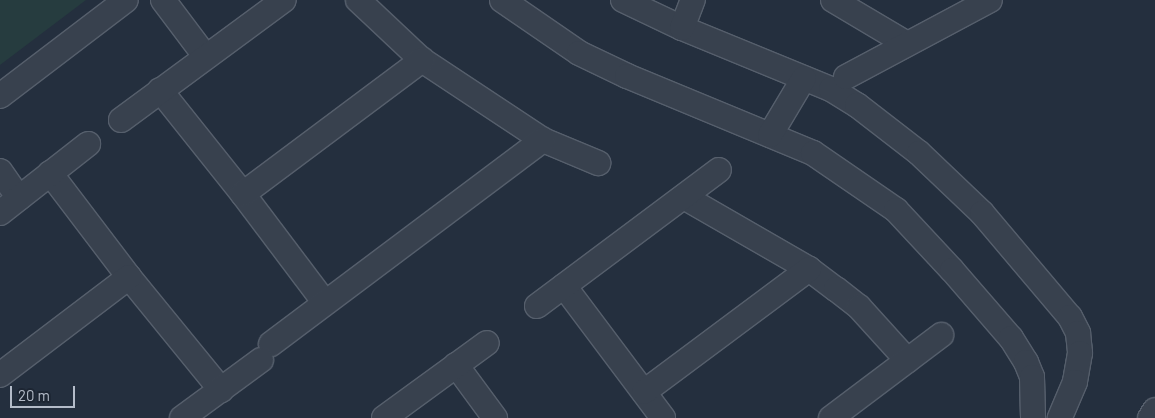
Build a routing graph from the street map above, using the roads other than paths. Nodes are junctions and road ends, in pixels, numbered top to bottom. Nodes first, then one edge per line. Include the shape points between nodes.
1 (126, 0) edge
2 (163, 0) edge
3 (284, 0) edge
4 (358, 0) edge
5 (502, 0) edge
6 (623, 0) edge
7 (693, 0) edge
8 (833, 0) edge
9 (990, 0) edge
10 (682, 28) junction
11 (907, 44) junction
12 (206, 57) junction
13 (422, 60) junction
14 (846, 77) dead end
15 (804, 78) junction
16 (160, 90) junction
17 (0, 96) edge
18 (122, 120) dead end
19 (770, 135) junction
20 (543, 140) junction
21 (88, 144) dead end
22 (598, 163) dead end
23 (720, 170) dead end
24 (0, 171) edge
25 (50, 173) junction
26 (243, 194) junction
27 (684, 197) junction
28 (19, 198) junction
29 (0, 212) edge
30 (808, 269) junction
31 (129, 277) junction
32 (564, 286) junction
33 (325, 303) junction
34 (537, 306) dead end
35 (941, 335) dead end
36 (487, 343) dead end
37 (907, 360) junction
38 (456, 365) junction
39 (0, 375) edge
40 (220, 390) junction
41 (644, 392) junction
42 (1155, 410) edge
43 (182, 418) edge
44 (384, 418) edge
45 (495, 418) edge
46 (663, 418) edge
47 (831, 418) edge
48 (1033, 418) edge
49 (1060, 418) edge
50 (1150, 418) edge

1 - 17 street
2 - 12 street
3 - 12 street
4 - 13 street
5 - 19 street via 579,53
6 - 10 street
7 - 10 street
8 - 11 street
9 - 11 street
10 - 15 street
11 - 14 street
12 - 16 street
13 - 20 street
13 - 26 street
15 - 19 street
15 - 49 street via 857,105 919,153 982,213 1070,316 1078,333 1080,352 1075,382
16 - 18 street
16 - 26 street
19 - 48 street via 813,153 896,210 946,263 1011,338 1026,362 1032,377
20 - 22 street
20 - 33 street
21 - 25 street
23 - 27 street
24 - 28 street
25 - 28 street
25 - 31 street
26 - 33 street
27 - 30 street
27 - 32 street
28 - 29 street
30 - 37 street via 859,307
30 - 41 street
31 - 39 street
31 - 40 street
32 - 34 street
32 - 41 street
33 - 40 street
35 - 37 street
36 - 38 street
37 - 47 street
38 - 44 street
38 - 45 street
40 - 43 street
41 - 46 street
42 - 50 street

